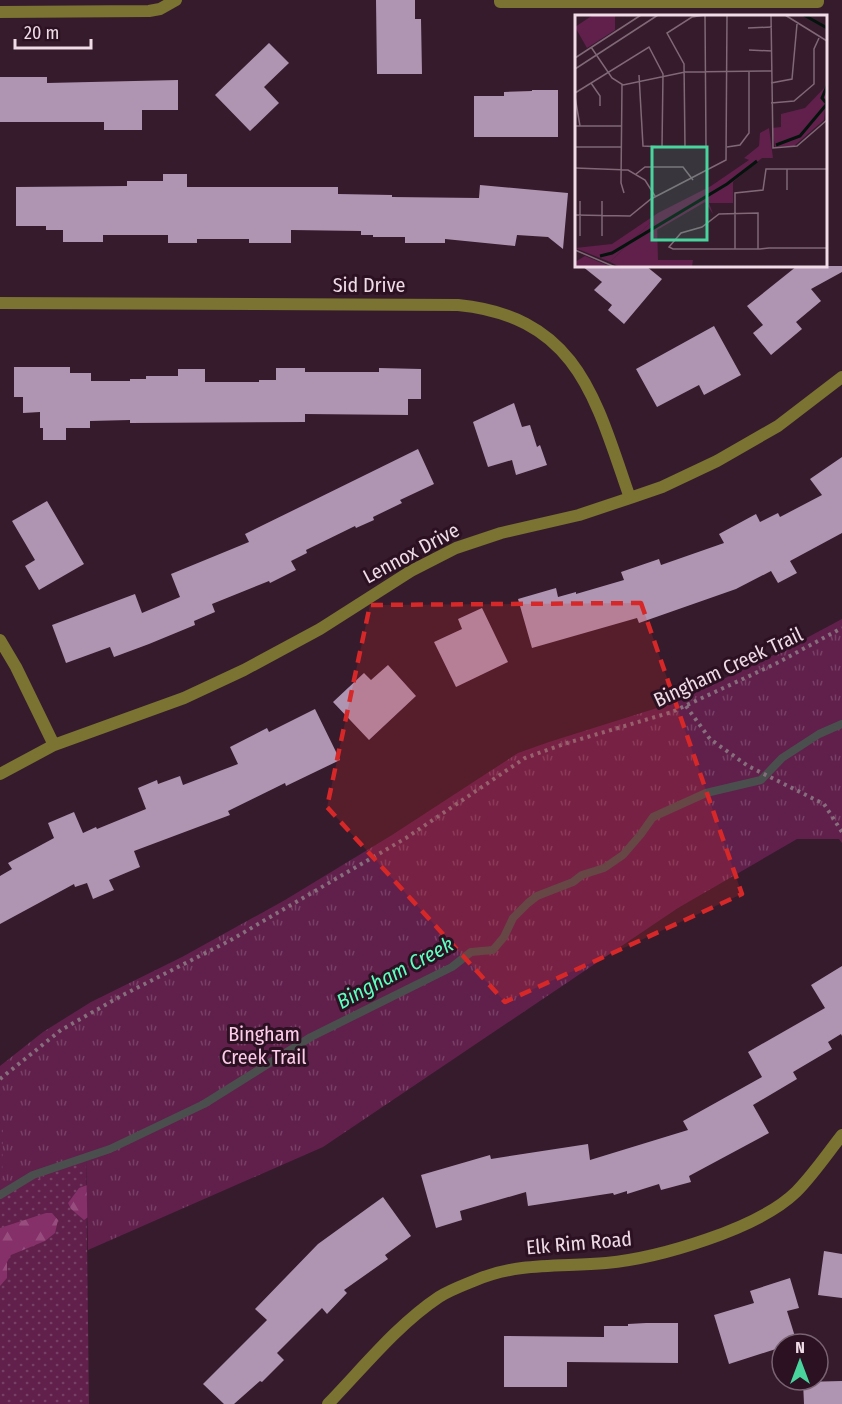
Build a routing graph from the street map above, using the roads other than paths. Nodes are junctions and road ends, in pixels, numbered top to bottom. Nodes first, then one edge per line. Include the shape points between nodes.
1 (176, 0) edge
2 (500, 1) edge
3 (818, 1) edge
4 (0, 12) edge
5 (0, 303) edge
6 (842, 377) edge
7 (630, 498) junction
8 (0, 640) edge
9 (54, 745) junction
10 (0, 774) edge
11 (842, 1135) edge
12 (328, 1404) edge

1 - 4 street via 149,11
2 - 3 street
5 - 7 street, Sid Drive via 458,304 500,312 519,319 554,343 582,376
6 - 7 street, Lennox Drive via 749,443
7 - 9 street, Lennox Drive via 456,548 411,570 320,629 244,670 184,698
8 - 9 street
9 - 10 street, Lennox Drive
11 - 12 street, Elk Rim Road via 795,1193 764,1215 713,1237 653,1255 606,1263 511,1269 441,1296 410,1319

